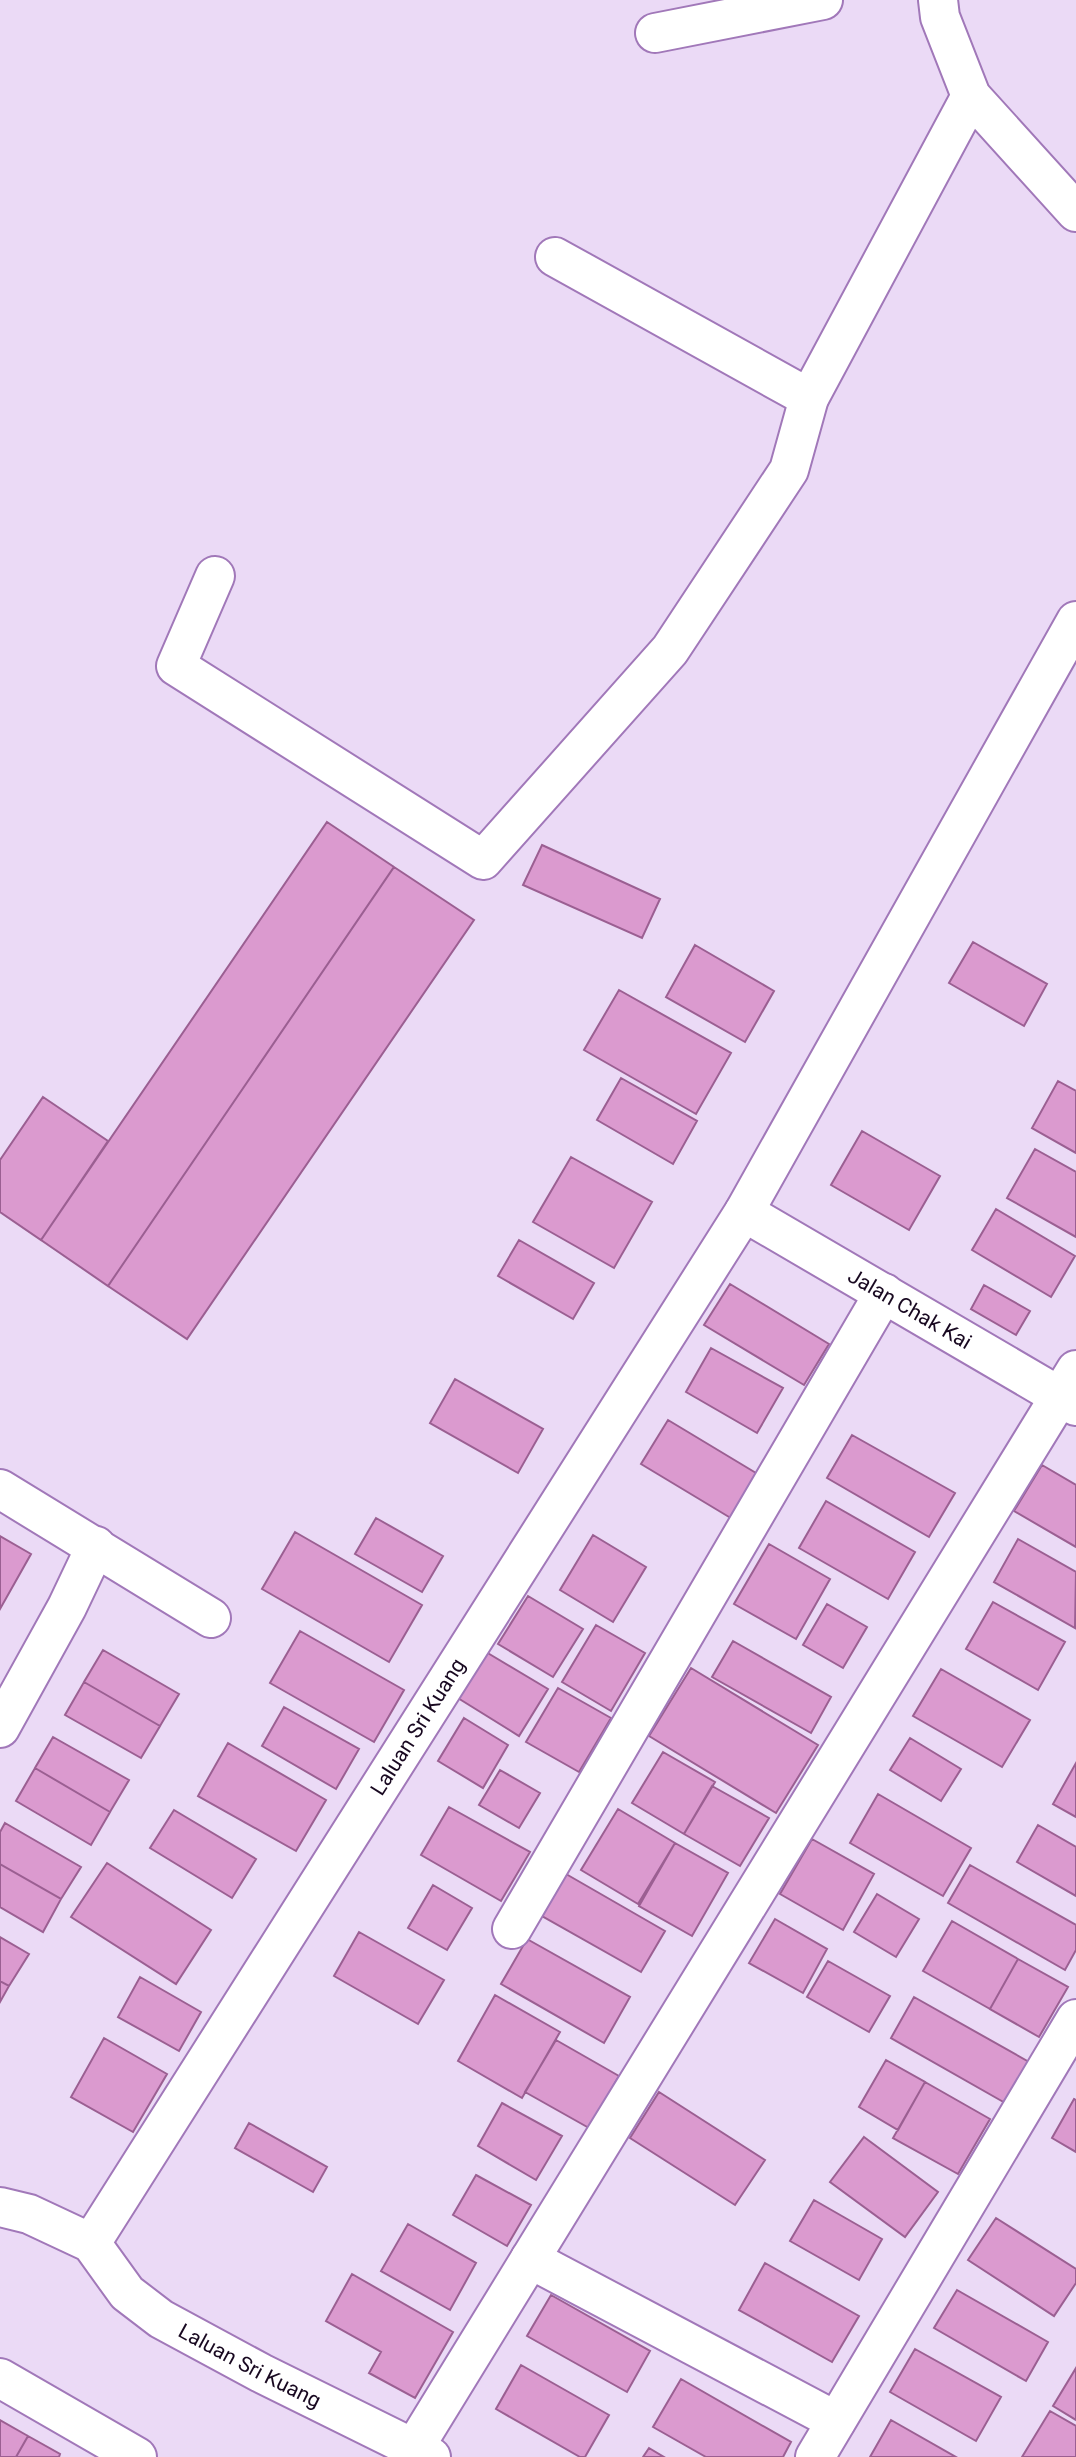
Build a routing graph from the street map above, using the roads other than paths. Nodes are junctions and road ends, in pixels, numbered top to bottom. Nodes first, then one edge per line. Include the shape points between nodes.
1 (823, 0) edge
2 (938, 0) edge
3 (655, 33) dead end
4 (971, 96) junction
5 (1076, 212) edge
6 (555, 257) dead end
7 (809, 398) junction
8 (215, 576) dead end
9 (1076, 621) edge
10 (744, 1212) junction
11 (884, 1293) junction
12 (1071, 1391) edge
13 (0, 1489) edge
14 (96, 1546) junction
15 (211, 1618) dead end
16 (0, 1728) edge
17 (512, 1929) dead end
18 (1076, 2019) edge
19 (0, 2207) edge
20 (91, 2243) junction
21 (530, 2259) junction
22 (0, 2378) edge
23 (836, 2421) junction
24 (423, 2452) edge
25 (137, 2457) edge
26 (815, 2457) edge

1 - 3 street
2 - 4 street via 940,18
4 - 5 street
4 - 7 street
6 - 7 street
7 - 8 street via 789,470 670,650 483,860 176,666
9 - 10 street, Laluan Sri Kuang
10 - 11 street, Jalan Chak Kai
10 - 20 street, Laluan Sri Kuang
11 - 12 street, Jalan Chak Kai
11 - 17 street
12 - 21 street
13 - 14 street
14 - 15 street
14 - 16 street
18 - 23 street
19 - 20 street, Laluan Sri Kuang via 29,2214
20 - 24 street, Laluan Sri Kuang via 127,2293 161,2319
21 - 23 street
21 - 24 street
22 - 25 street
23 - 26 street

